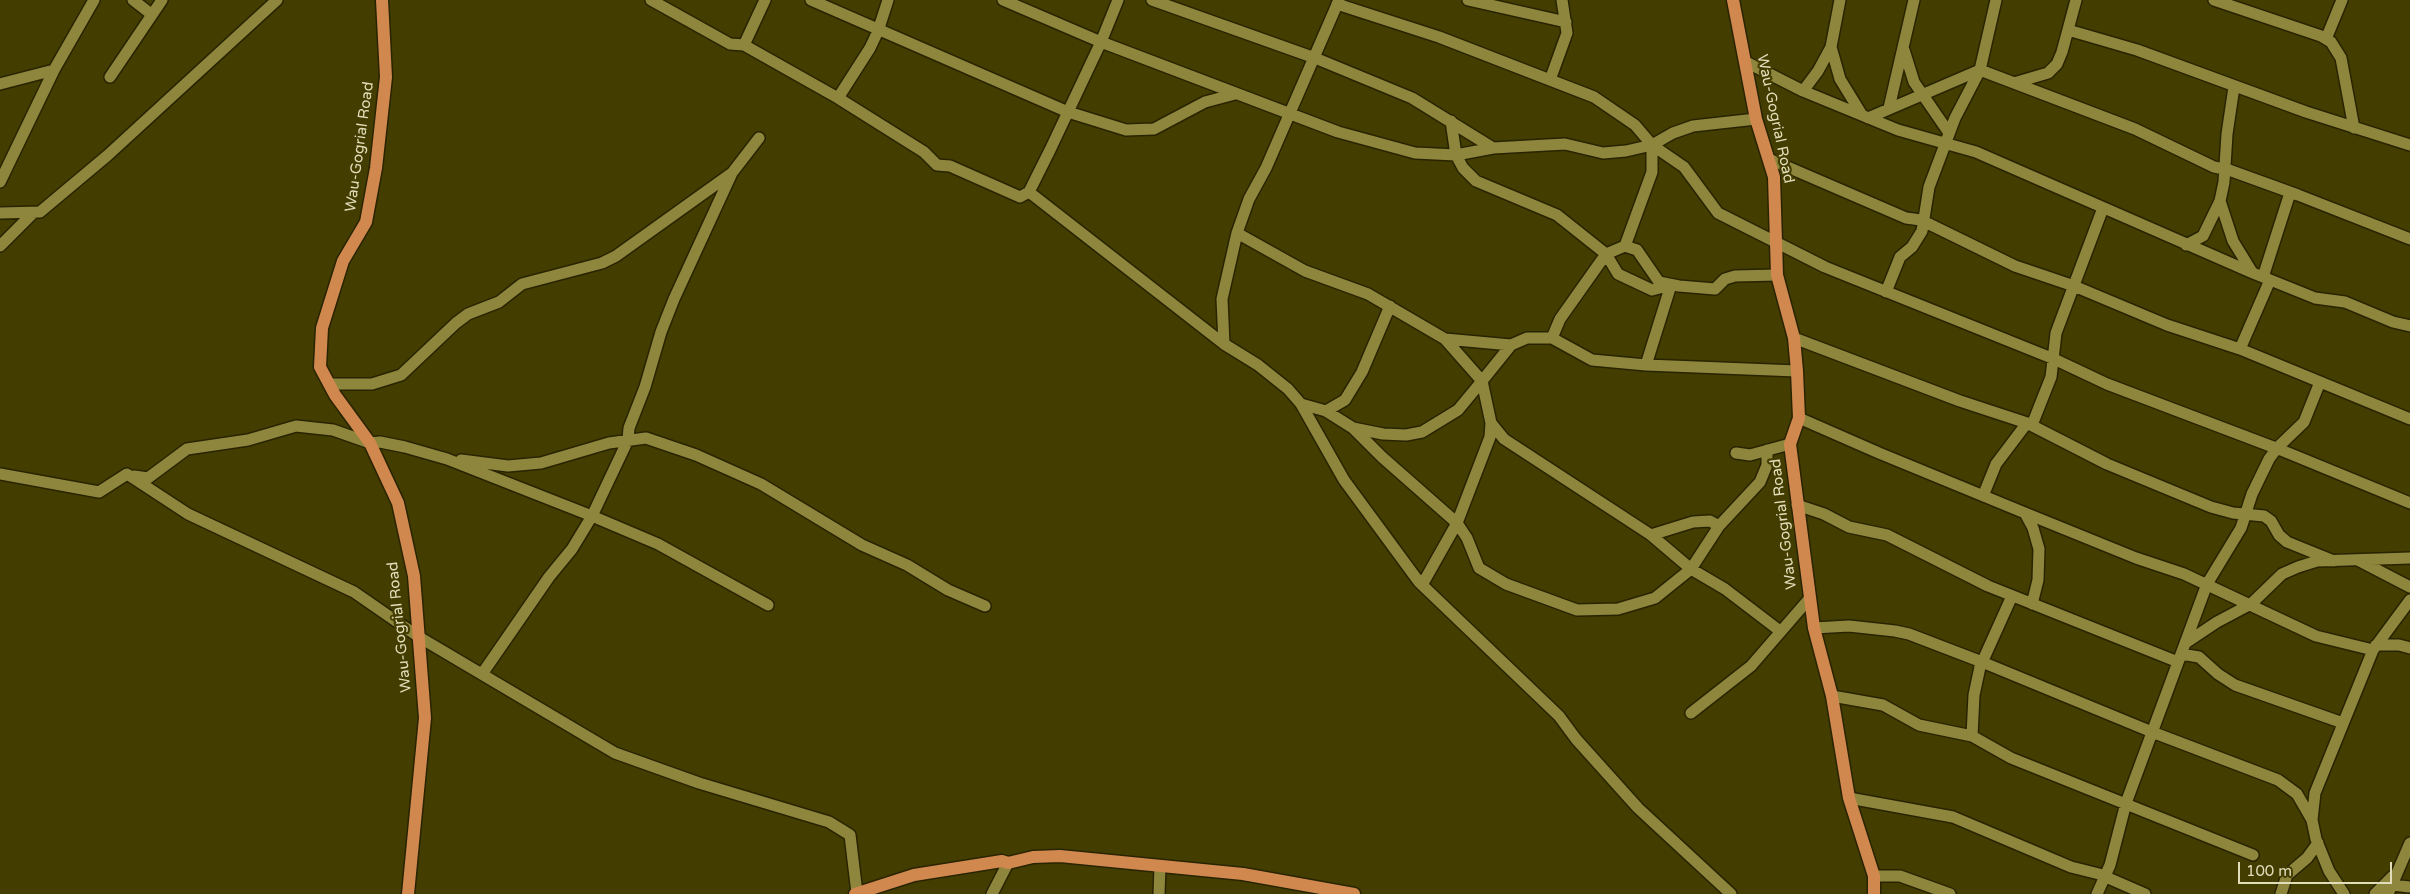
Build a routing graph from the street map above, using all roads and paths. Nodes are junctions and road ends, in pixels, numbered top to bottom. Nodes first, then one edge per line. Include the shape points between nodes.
1 (94, 0) edge
2 (134, 0) edge
3 (162, 0) edge
4 (277, 0) edge
5 (382, 0) edge
6 (651, 0) edge
7 (765, 0) edge
8 (811, 0) edge
9 (888, 0) edge
10 (1003, 0) edge
11 (1118, 0) edge
12 (1152, 0) edge
13 (1468, 0) edge
14 (1562, 0) edge
15 (1733, 0) edge
16 (1840, 0) edge
17 (1914, 0) edge
18 (1996, 0) edge
19 (2076, 0) edge
20 (2214, 0) edge
21 (2342, 0) edge
22 (1338, 2) edge
23 (151, 14) junction
24 (1566, 22) junction
25 (2068, 30) junction
26 (878, 31) junction
27 (2326, 39) junction
28 (1101, 42) junction
29 (744, 45) junction
30 (1903, 46) junction
31 (1831, 47) junction
32 (1315, 58) junction
33 (1746, 62) junction
34 (54, 70) junction
35 (1980, 70) junction
36 (110, 77) dead end
37 (1550, 80) junction
38 (2014, 83) junction
39 (0, 84) edge
40 (2234, 87) junction
41 (1803, 91) junction
42 (1235, 94) junction
43 (1923, 96) junction
44 (838, 98) junction
45 (1889, 108) junction
46 (1068, 112) junction
47 (1288, 114) junction
48 (1865, 116) junction
49 (1756, 120) junction
50 (1451, 121) junction
51 (2354, 128) junction
52 (760, 138) dead end
53 (1947, 138) junction
54 (1652, 145) junction
55 (2410, 145) edge
56 (1493, 148) junction
57 (1456, 155) junction
58 (1769, 159) junction
59 (2225, 169) junction
60 (732, 173) junction
61 (0, 182) edge
62 (1029, 192) junction
63 (2290, 193) junction
64 (2220, 201) junction
65 (2103, 208) junction
66 (0, 213) edge
67 (33, 213) junction
68 (1925, 223) junction
69 (1237, 233) junction
70 (2410, 239) edge
71 (1777, 243) junction
72 (2186, 245) junction
73 (0, 246) edge
74 (1625, 246) junction
75 (1606, 254) junction
76 (1777, 275) junction
77 (2262, 277) junction
78 (1670, 284) junction
79 (2074, 286) junction
80 (1886, 292) junction
81 (1390, 306) junction
82 (2410, 326) edge
83 (1552, 338) junction
84 (1794, 338) junction
85 (1445, 339) junction
86 (1224, 344) junction
87 (1511, 346) junction
88 (2240, 349) junction
89 (2054, 359) junction
90 (1646, 365) junction
91 (1797, 371) junction
92 (1482, 381) junction
93 (2320, 382) junction
94 (329, 384) junction
95 (1301, 404) junction
96 (1326, 411) junction
97 (1799, 418) junction
98 (2410, 419) edge
99 (1491, 423) junction
100 (2029, 424) junction
101 (1353, 428) junction
102 (628, 440) junction
103 (370, 443) junction
104 (1790, 444) junction
105 (2276, 448) junction
106 (1767, 450) junction
107 (1736, 453) dead end
108 (447, 458) junction
109 (0, 474) edge
110 (127, 474) junction
111 (1983, 496) junction
112 (2410, 503) edge
113 (1797, 506) junction
114 (2025, 513) junction
115 (2246, 515) junction
116 (592, 516) junction
117 (1457, 523) junction
118 (1719, 526) junction
119 (1651, 535) junction
120 (2410, 558) edge
121 (2357, 559) junction
122 (2334, 560) junction
123 (1692, 569) junction
124 (2207, 584) junction
125 (1422, 585) junction
126 (2410, 587) edge
127 (2012, 596) junction
128 (1809, 599) junction
129 (2410, 600) edge
130 (2032, 604) junction
131 (768, 605) dead end
132 (2249, 605) junction
133 (985, 606) dead end
134 (1814, 628) junction
135 (1780, 630) junction
136 (419, 637) junction
137 (2374, 647) junction
138 (2410, 648) edge
139 (2181, 653) junction
140 (1982, 662) junction
141 (482, 674) junction
142 (1832, 696) junction
143 (1691, 712) dead end
144 (2342, 724) junction
145 (2152, 732) junction
146 (1972, 736) junction
147 (1849, 798) junction
148 (2126, 804) junction
149 (2312, 820) junction
150 (2410, 843) edge
151 (2318, 844) junction
152 (2253, 855) dead end
153 (1008, 863) junction
154 (1160, 868) junction
155 (2398, 870) junction
156 (1874, 876) junction
157 (2105, 877) junction
158 (2410, 888) edge
159 (2390, 890) edge
160 (408, 894) edge
161 (856, 894) edge
162 (992, 894) edge
163 (1159, 894) edge
164 (1354, 894) edge
165 (1731, 894) edge
166 (1874, 894) edge
167 (1950, 894) edge
168 (2097, 894) edge
169 (2145, 894) edge
170 (2281, 894) edge
171 (2344, 894) edge
172 (2375, 894) edge

1 - 34 street
2 - 23 street
3 - 23 street
4 - 67 street via 108,155 40,212
5 - 94 main road, Wau-Gogrial Road via 386,77 384,115 366,222 343,261 322,328 320,367
6 - 29 street via 730,44
7 - 29 street
8 - 26 street
9 - 26 street
10 - 28 street
11 - 28 street
12 - 32 street
13 - 24 street
14 - 24 street
15 - 33 main road, Wau-Gogrial Road
16 - 31 street
17 - 30 street
18 - 35 street
19 - 25 street
20 - 27 street
21 - 27 street
22 - 32 street
22 - 37 street
23 - 36 street
24 - 37 street via 1567,33
25 - 38 street via 2060,58 2053,69
25 - 40 street via 2136,50
26 - 44 street
26 - 46 street
27 - 51 street via 2341,58
28 - 42 street
28 - 46 street
29 - 44 street
30 - 43 street via 1909,70
30 - 45 street
31 - 41 street
31 - 48 street via 1840,79
32 - 47 street
32 - 50 street via 1412,98
33 - 41 street
33 - 49 main road, Wau-Gogrial Road
34 - 39 street
34 - 61 street
35 - 38 street
35 - 43 street
35 - 53 street
37 - 54 street via 1594,97 1613,109 1635,125
38 - 59 street via 2128,126 2214,167
40 - 51 street
40 - 59 street
41 - 48 street
42 - 46 street via 1205,102 1154,129 1126,130
42 - 47 street
43 - 45 street
43 - 53 street
44 - 62 street via 924,152 937,165 950,166 1020,197
45 - 48 street
46 - 62 street
47 - 57 street via 1338,132 1415,153
47 - 69 street via 1266,168 1248,199
48 - 53 street via 1911,135
49 - 54 street via 1693,126
49 - 58 main road, Wau-Gogrial Road
50 - 56 street
50 - 57 street
51 - 55 street
52 - 60 street
53 - 65 street
53 - 68 street via 1928,187
54 - 56 street via 1603,153 1565,144
54 - 71 street via 1684,167 1718,213
54 - 74 street via 1652,172
56 - 57 street
57 - 75 street via 1476,181 1557,215
58 - 68 street via 1902,217
58 - 71 main road, Wau-Gogrial Road via 1774,177
59 - 63 street
59 - 64 street
60 - 94 street via 616,256 602,263 522,284 499,302 468,314 402,375 372,384
60 - 102 street via 661,332 629,428
62 - 86 street
63 - 70 street
63 - 77 street
64 - 72 street via 2203,236
64 - 77 street via 2233,241
65 - 72 street
65 - 79 street
66 - 67 street
67 - 73 street
68 - 79 street via 2015,266
68 - 80 street via 1917,242 1900,257
69 - 81 street via 1305,271 1368,294
69 - 86 street via 1222,299
71 - 76 main road, Wau-Gogrial Road
71 - 80 street
72 - 77 street
74 - 75 street
74 - 78 street via 1637,250 1659,282
75 - 78 street via 1618,274 1632,281 1652,290
75 - 83 street via 1560,319
76 - 78 street via 1735,276 1725,279 1715,288
76 - 84 main road, Wau-Gogrial Road
77 - 82 street via 2315,298 2345,302
77 - 88 street
78 - 90 street
79 - 88 street via 2150,319
79 - 89 street via 2056,333
80 - 89 street
81 - 85 street
81 - 96 street via 1362,372 1345,400
83 - 87 street via 1527,338
83 - 90 street via 1592,360
84 - 91 main road, Wau-Gogrial Road
84 - 100 street
85 - 87 street
85 - 92 street
86 - 95 street via 1258,365
87 - 92 street
88 - 93 street
89 - 100 street via 2051,378
89 - 105 street via 2107,384
90 - 91 street
91 - 97 main road, Wau-Gogrial Road
92 - 99 street
92 - 101 street via 1458,410 1422,432 1383,434
93 - 98 street
93 - 105 street via 2304,422
94 - 103 main road, Wau-Gogrial Road
95 - 96 street
95 - 125 street via 1344,480
96 - 101 street
97 - 104 main road, Wau-Gogrial Road
97 - 111 street
99 - 117 street via 1490,437
99 - 119 street via 1504,439
100 - 111 street via 1996,464
100 - 115 street via 2107,464 2211,508
101 - 117 street
102 - 108 street via 541,463 508,466
102 - 116 street
102 - 133 street via 646,438 696,455 761,484 862,545
103 - 108 street via 380,442
103 - 110 street via 332,430 296,426 248,440 187,450 148,478
103 - 136 main road, Wau-Gogrial Road via 398,504 414,576
104 - 106 street
104 - 113 main road, Wau-Gogrial Road
105 - 112 street
105 - 115 street via 2260,476
106 - 107 street via 1750,455
106 - 118 street via 1767,465 1760,482
108 - 116 street
109 - 110 street via 99,492
110 - 136 street via 188,514 354,592
111 - 114 street
113 - 127 street via 1824,514 1848,527 1887,534
113 - 128 main road, Wau-Gogrial Road
114 - 124 street
114 - 130 street via 2039,550 2038,580
115 - 122 street via 2268,518 2287,542
115 - 124 street
116 - 131 street via 658,544
116 - 141 street
117 - 123 street via 1468,538 1479,568 1506,584 1577,610 1618,608 1655,598
117 - 125 street
118 - 119 street via 1710,520 1693,522
118 - 123 street
119 - 123 street
120 - 121 street
121 - 122 street
121 - 126 street
122 - 132 street via 2308,563 2282,574
123 - 135 street
124 - 132 street
124 - 139 street
125 - 165 street via 1559,716 1638,808
127 - 130 street
127 - 140 street
128 - 134 main road, Wau-Gogrial Road
128 - 135 street
129 - 137 street
130 - 139 street
132 - 137 street via 2316,636
132 - 139 street via 2217,622
134 - 140 street via 1849,626 1909,634
134 - 142 main road, Wau-Gogrial Road
135 - 143 street via 1751,666
136 - 141 street
136 - 160 main road, Wau-Gogrial Road via 425,718
137 - 138 street via 2399,645
137 - 144 street
139 - 144 street via 2199,657 2235,685
139 - 145 street
140 - 145 street
140 - 146 street via 1974,695
141 - 161 street via 616,754 828,822 850,835
142 - 146 street via 1883,704 1919,725
142 - 147 main road, Wau-Gogrial Road
144 - 149 street via 2315,793
145 - 148 street
145 - 149 street via 2285,784 2301,800
146 - 148 street via 2011,758
147 - 156 main road, Wau-Gogrial Road
147 - 157 street via 1953,817 2071,867
148 - 152 street
148 - 157 street
149 - 151 street
150 - 155 street
151 - 170 street via 2287,875
151 - 171 street via 2329,871
153 - 154 main road via 1033,857 1060,856
153 - 161 main road via 1002,861 914,875
153 - 162 street
154 - 163 street
154 - 164 main road via 1243,874
155 - 159 street
155 - 172 street
156 - 166 main road, Wau-Gogrial Road
156 - 167 street via 1900,876
157 - 168 street
157 - 169 street
158 - 159 street

